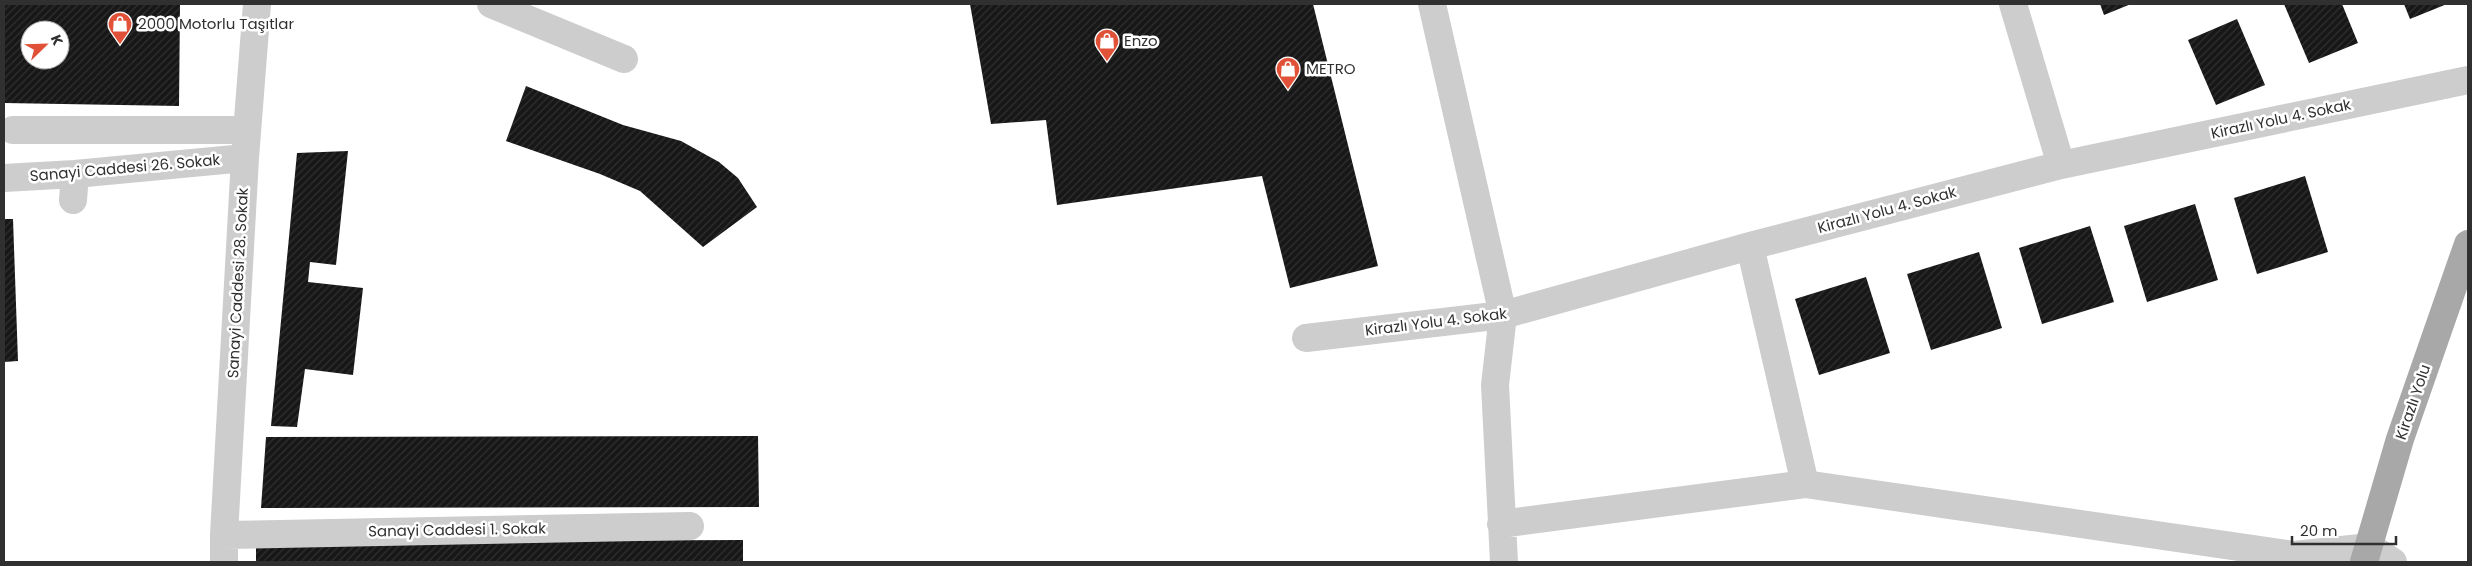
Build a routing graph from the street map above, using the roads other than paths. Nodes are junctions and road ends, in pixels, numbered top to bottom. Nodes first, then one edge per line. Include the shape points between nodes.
1 (257, 4) edge
2 (491, 4) edge
3 (2013, 4) edge
4 (1434, 6) edge
5 (624, 59) dead end
6 (2468, 80) edge
7 (13, 130) dead end
8 (247, 130) junction
9 (245, 158) junction
10 (2061, 165) junction
11 (4, 178) edge
12 (2468, 244) edge
13 (1750, 246) junction
14 (1502, 315) junction
15 (1306, 338) dead end
16 (1805, 484) junction
17 (1502, 524) junction
18 (690, 526) dead end
19 (224, 535) junction
20 (2367, 555) edge
21 (224, 562) edge
22 (1504, 562) edge
23 (2393, 562) edge

1 - 8 street, Sanayi Caddesi 28. Sokak
2 - 5 street
3 - 10 street
4 - 14 street
6 - 10 street, Kirazlı Yolu 4. Sokak
7 - 8 street
8 - 9 street, Sanayi Caddesi 28. Sokak
9 - 11 street, Sanayi Caddesi 26. Sokak via 74,187
9 - 19 street, Sanayi Caddesi 28. Sokak
10 - 13 street, Kirazlı Yolu 4. Sokak
12 - 20 main road, Kirazlı Yolu via 2400,439
13 - 14 street, Kirazlı Yolu 4. Sokak
13 - 16 street
14 - 15 street, Kirazlı Yolu 4. Sokak
14 - 17 street via 1495,385
16 - 17 street
16 - 20 street via 2294,555
17 - 22 street
18 - 19 street, Sanayi Caddesi 1. Sokak
19 - 21 street, Sanayi Caddesi 28. Sokak
20 - 23 street

